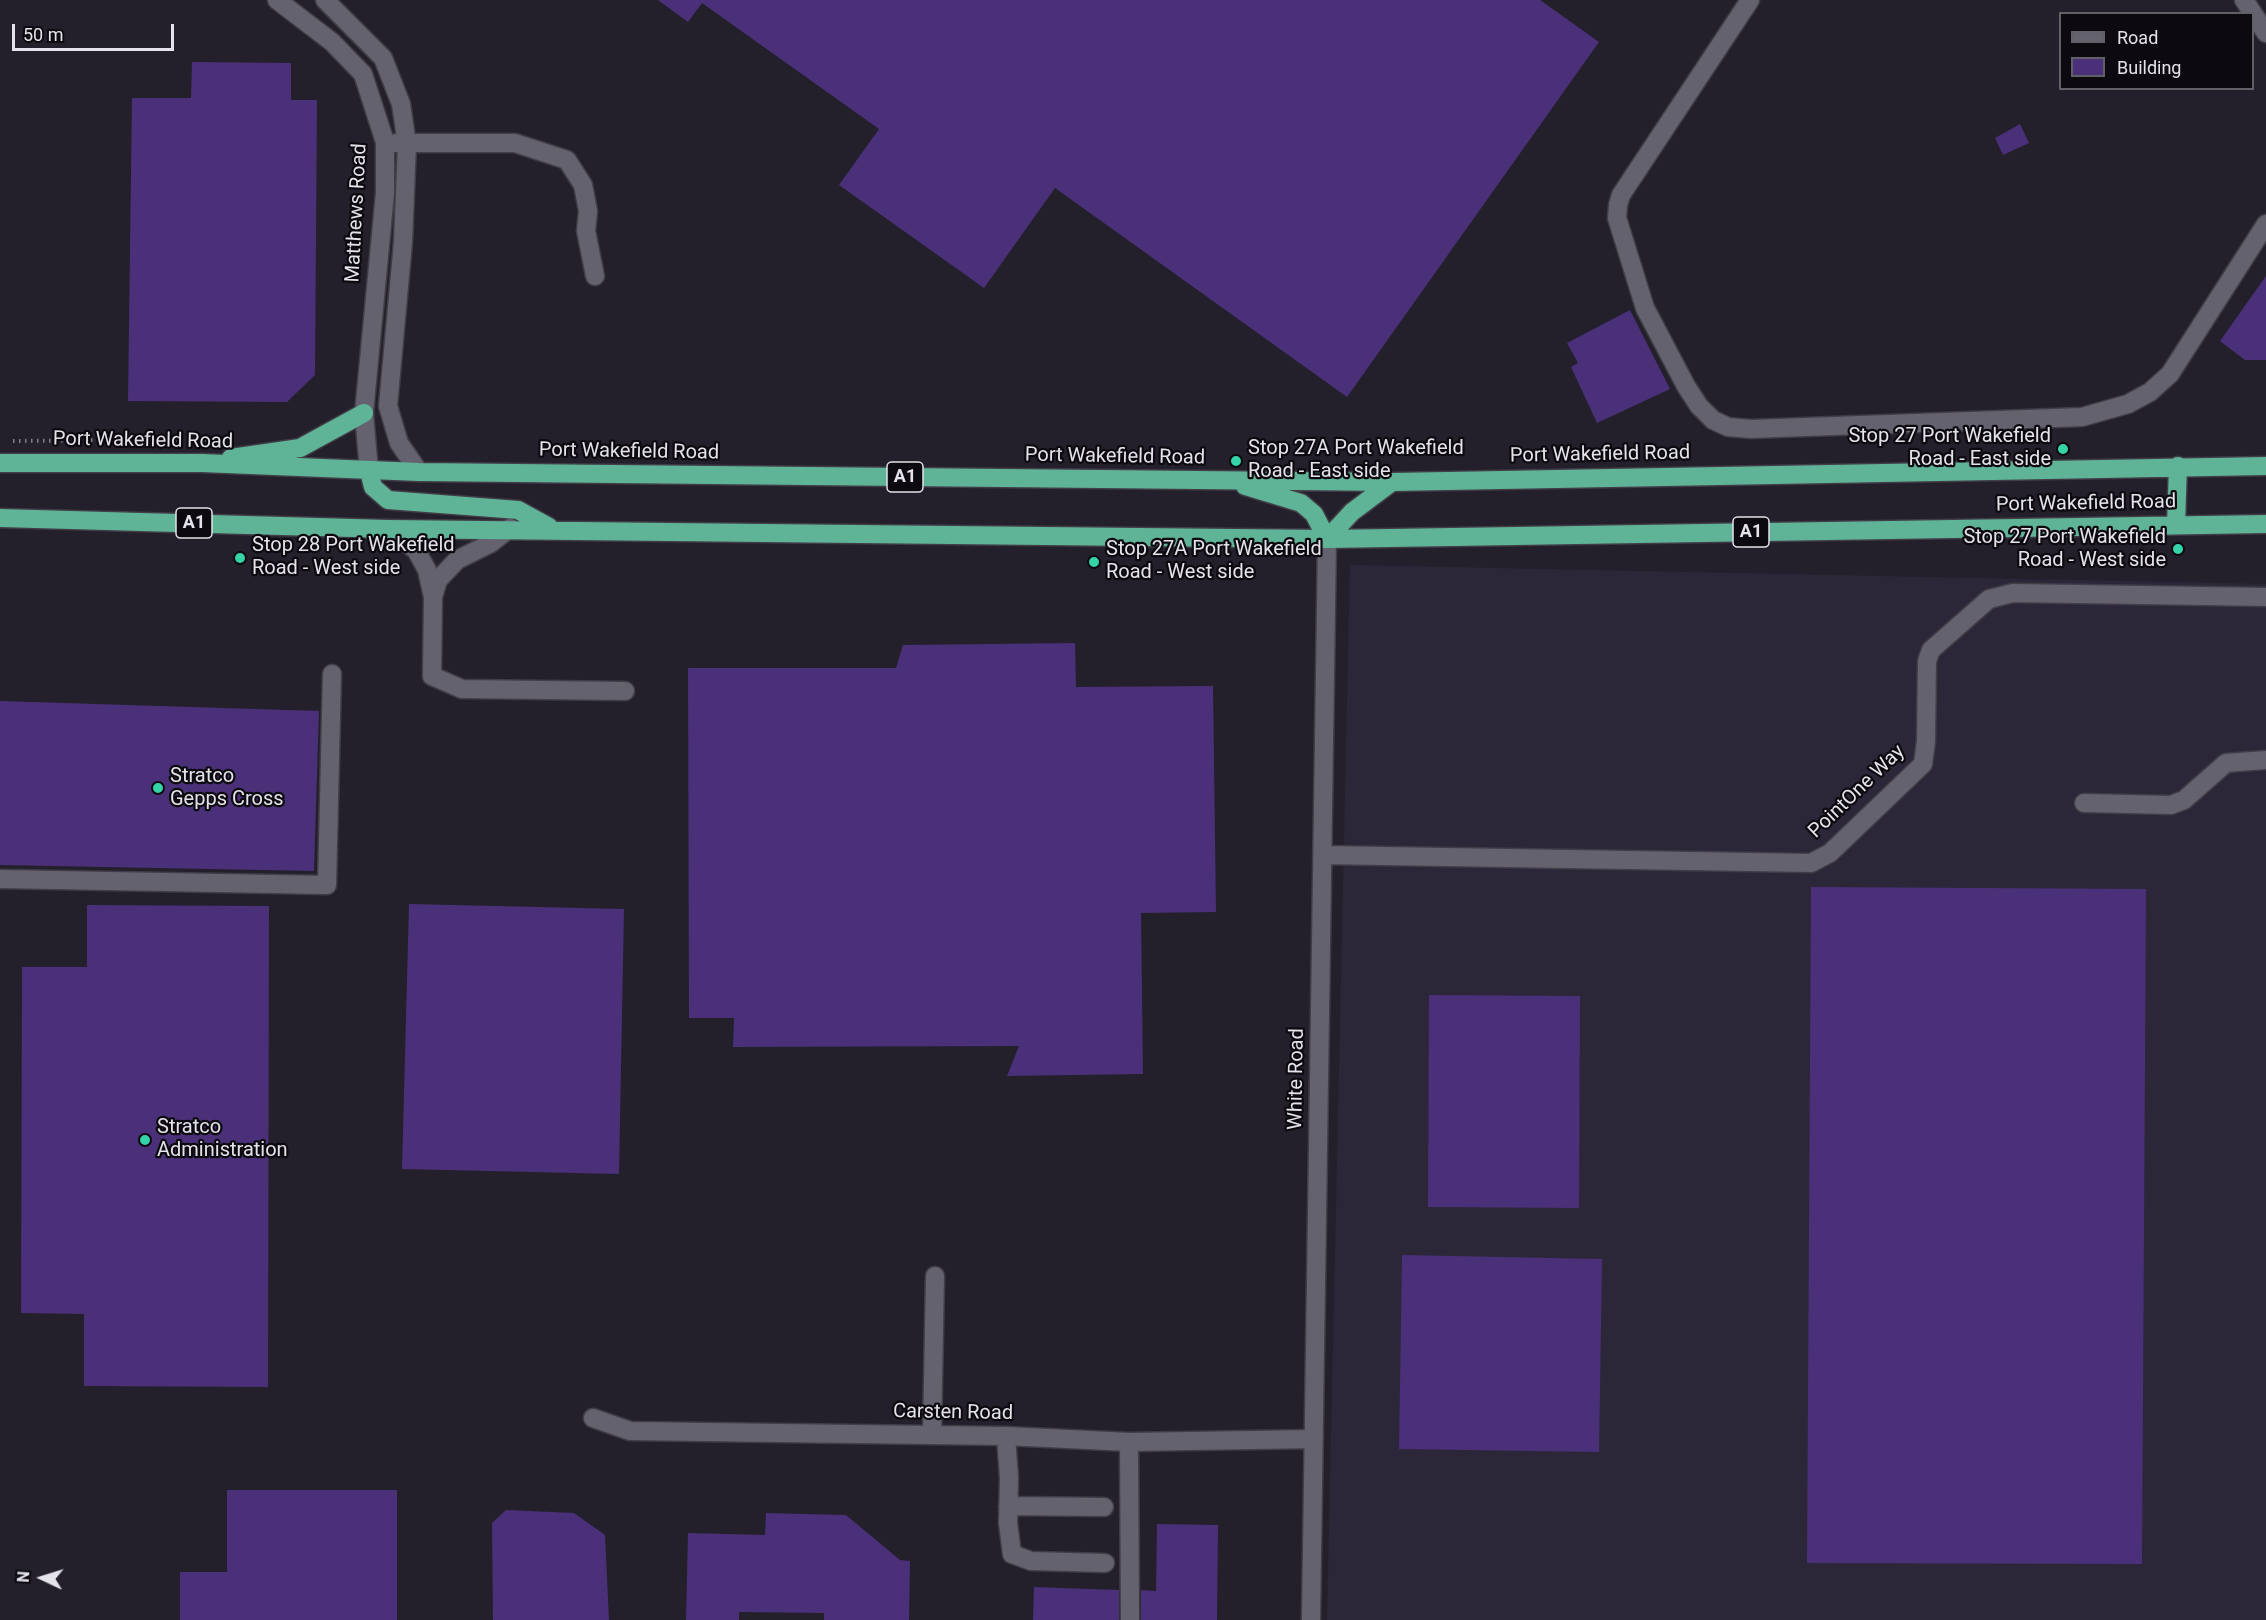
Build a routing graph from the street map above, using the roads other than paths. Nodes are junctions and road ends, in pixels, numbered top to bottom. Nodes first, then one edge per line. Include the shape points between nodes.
1 (277, 0) edge
2 (325, 0) edge
3 (1750, 0) edge
4 (2254, 15) edge
5 (2266, 33) edge
6 (386, 142) junction
7 (407, 144) junction
8 (2266, 224) edge
9 (595, 276) dead end
10 (364, 413) junction
11 (0, 463) edge
12 (202, 463) junction
13 (2178, 466) junction
14 (2266, 466) edge
15 (369, 471) junction
16 (419, 472) junction
17 (1232, 481) junction
18 (1392, 482) junction
19 (0, 518) edge
20 (2266, 524) edge
21 (2176, 525) junction
22 (510, 528) junction
23 (388, 529) junction
24 (553, 530) junction
25 (1327, 539) junction
26 (433, 597) junction
27 (2266, 597) edge
28 (332, 674) dead end
29 (625, 692) dead end
30 (2266, 760) edge
31 (2084, 803) dead end
32 (1323, 855) junction
33 (0, 879) edge
34 (935, 1276) dead end
35 (593, 1418) dead end
36 (932, 1435) junction
37 (1006, 1436) junction
38 (1314, 1439) junction
39 (1129, 1442) junction
40 (1008, 1506) junction
41 (1104, 1507) dead end
42 (1105, 1563) dead end
43 (1130, 1620) edge
44 (1311, 1620) edge

1 - 6 street, Matthews Road via 333,42 363,74
2 - 7 street via 383,58 401,104
3 - 8 street via 1621,195 1617,218 1646,308 1686,386 1713,420 1728,427 2082,417 2128,404 2150,392 2170,374
4 - 5 street
6 - 7 street
6 - 10 street, Matthews Road via 385,193
7 - 9 street via 515,142 567,160 583,184 588,211 586,231
7 - 16 street via 403,242 388,406 399,443
10 - 12 highway via 300,448
10 - 15 street, Matthews Road
11 - 12 highway, Port Wakefield Road / A1
12 - 15 highway, Port Wakefield Road / A1
13 - 14 highway, Port Wakefield Road / A1
13 - 18 highway, Port Wakefield Road / A1
13 - 21 highway
15 - 16 highway, Port Wakefield Road / A1
15 - 24 highway via 373,487 388,500 518,510
16 - 17 highway, Port Wakefield Road / A1
17 - 18 highway, Port Wakefield Road / A1
17 - 25 highway via 1300,503 1314,514
18 - 25 highway via 1352,512
19 - 23 highway, Port Wakefield Road / A1
20 - 21 highway, Port Wakefield Road / A1
21 - 25 highway, Port Wakefield Road / A1
22 - 23 highway, Port Wakefield Road / A1
22 - 24 highway, Port Wakefield Road / A1
22 - 26 street via 491,543 457,560 438,580
23 - 26 street via 416,550 427,570
24 - 25 highway, Port Wakefield Road / A1
25 - 32 street, White Road
26 - 29 street via 432,676 462,689
27 - 32 street, PointOne Way via 2013,593 1989,599 1937,644 1927,661 1923,764 1830,854 1811,863
28 - 33 street via 327,885
30 - 31 street via 2226,763 2184,800 2171,806
32 - 38 street, White Road
34 - 36 street
35 - 36 street, Carsten Road via 630,1431
36 - 37 street, Carsten Road
37 - 39 street, Carsten Road
37 - 40 street
38 - 39 street, Carsten Road
38 - 44 street, White Road
39 - 43 street
40 - 41 street
40 - 42 street via 1012,1554 1032,1561

